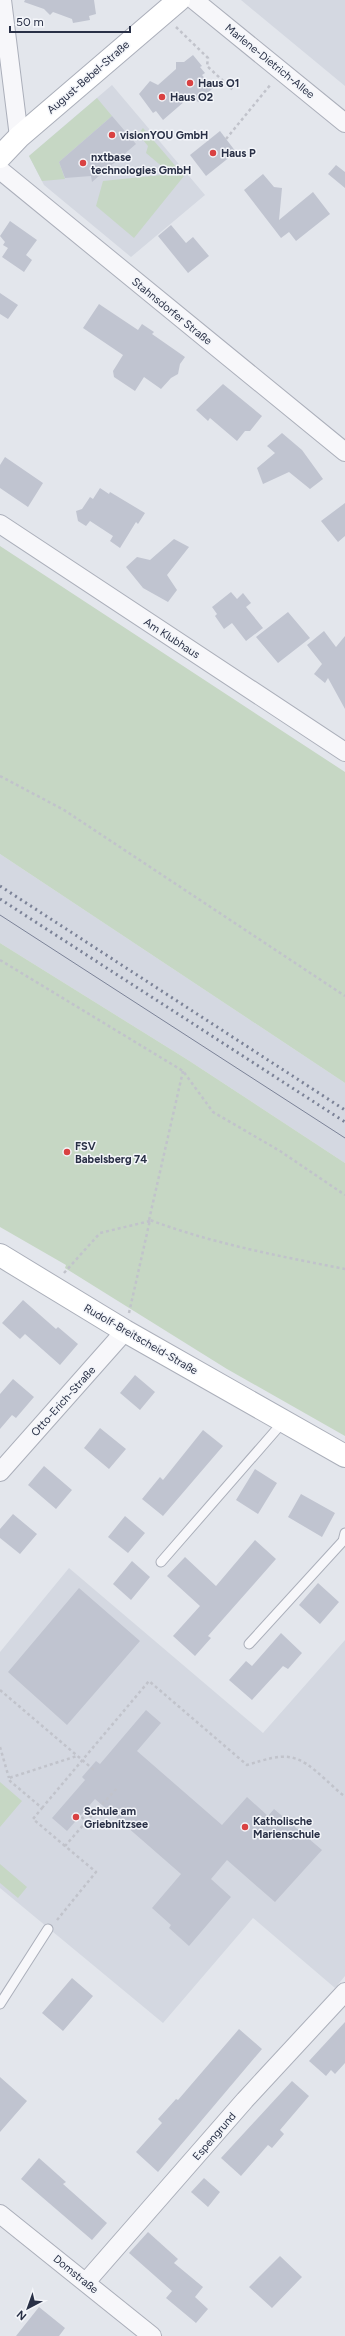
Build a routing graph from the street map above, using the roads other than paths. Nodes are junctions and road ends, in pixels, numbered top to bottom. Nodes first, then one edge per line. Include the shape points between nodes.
1 (2, 0) edge
2 (179, 0) edge
3 (194, 0) edge
4 (345, 123) edge
5 (19, 137) junction
6 (0, 157) edge
7 (0, 170) edge
8 (345, 452) edge
9 (0, 524) edge
10 (345, 752) edge
11 (0, 1255) edge
12 (125, 1330) junction
13 (283, 1422) junction
14 (345, 1456) edge
15 (0, 1472) edge
16 (345, 1533) edge
17 (161, 1562) dead end
18 (249, 1644) dead end
19 (48, 1929) road end
20 (345, 1992) edge
21 (0, 2004) edge
22 (0, 2214) edge
23 (86, 2282) junction
24 (152, 2336) edge

1 - 5 street
2 - 5 street, August-Bebel-Straße
3 - 4 street, Marlene-Dietrich-Allee
5 - 6 street, August-Bebel-Straße
7 - 8 street, Stahnsdorfer Straße
9 - 10 street, Am Klubhaus
11 - 12 street, Rudolf-Breitscheid-Straße
12 - 13 street, Rudolf-Breitscheid-Straße
12 - 15 street, Otto-Erich-Straße
13 - 14 street, Rudolf-Breitscheid-Straße
13 - 17 lane
16 - 18 lane via 343,1541
19 - 21 lane
20 - 23 street, Espengrund via 245,2100
22 - 23 street, Domstraße
23 - 24 street, Domstraße

